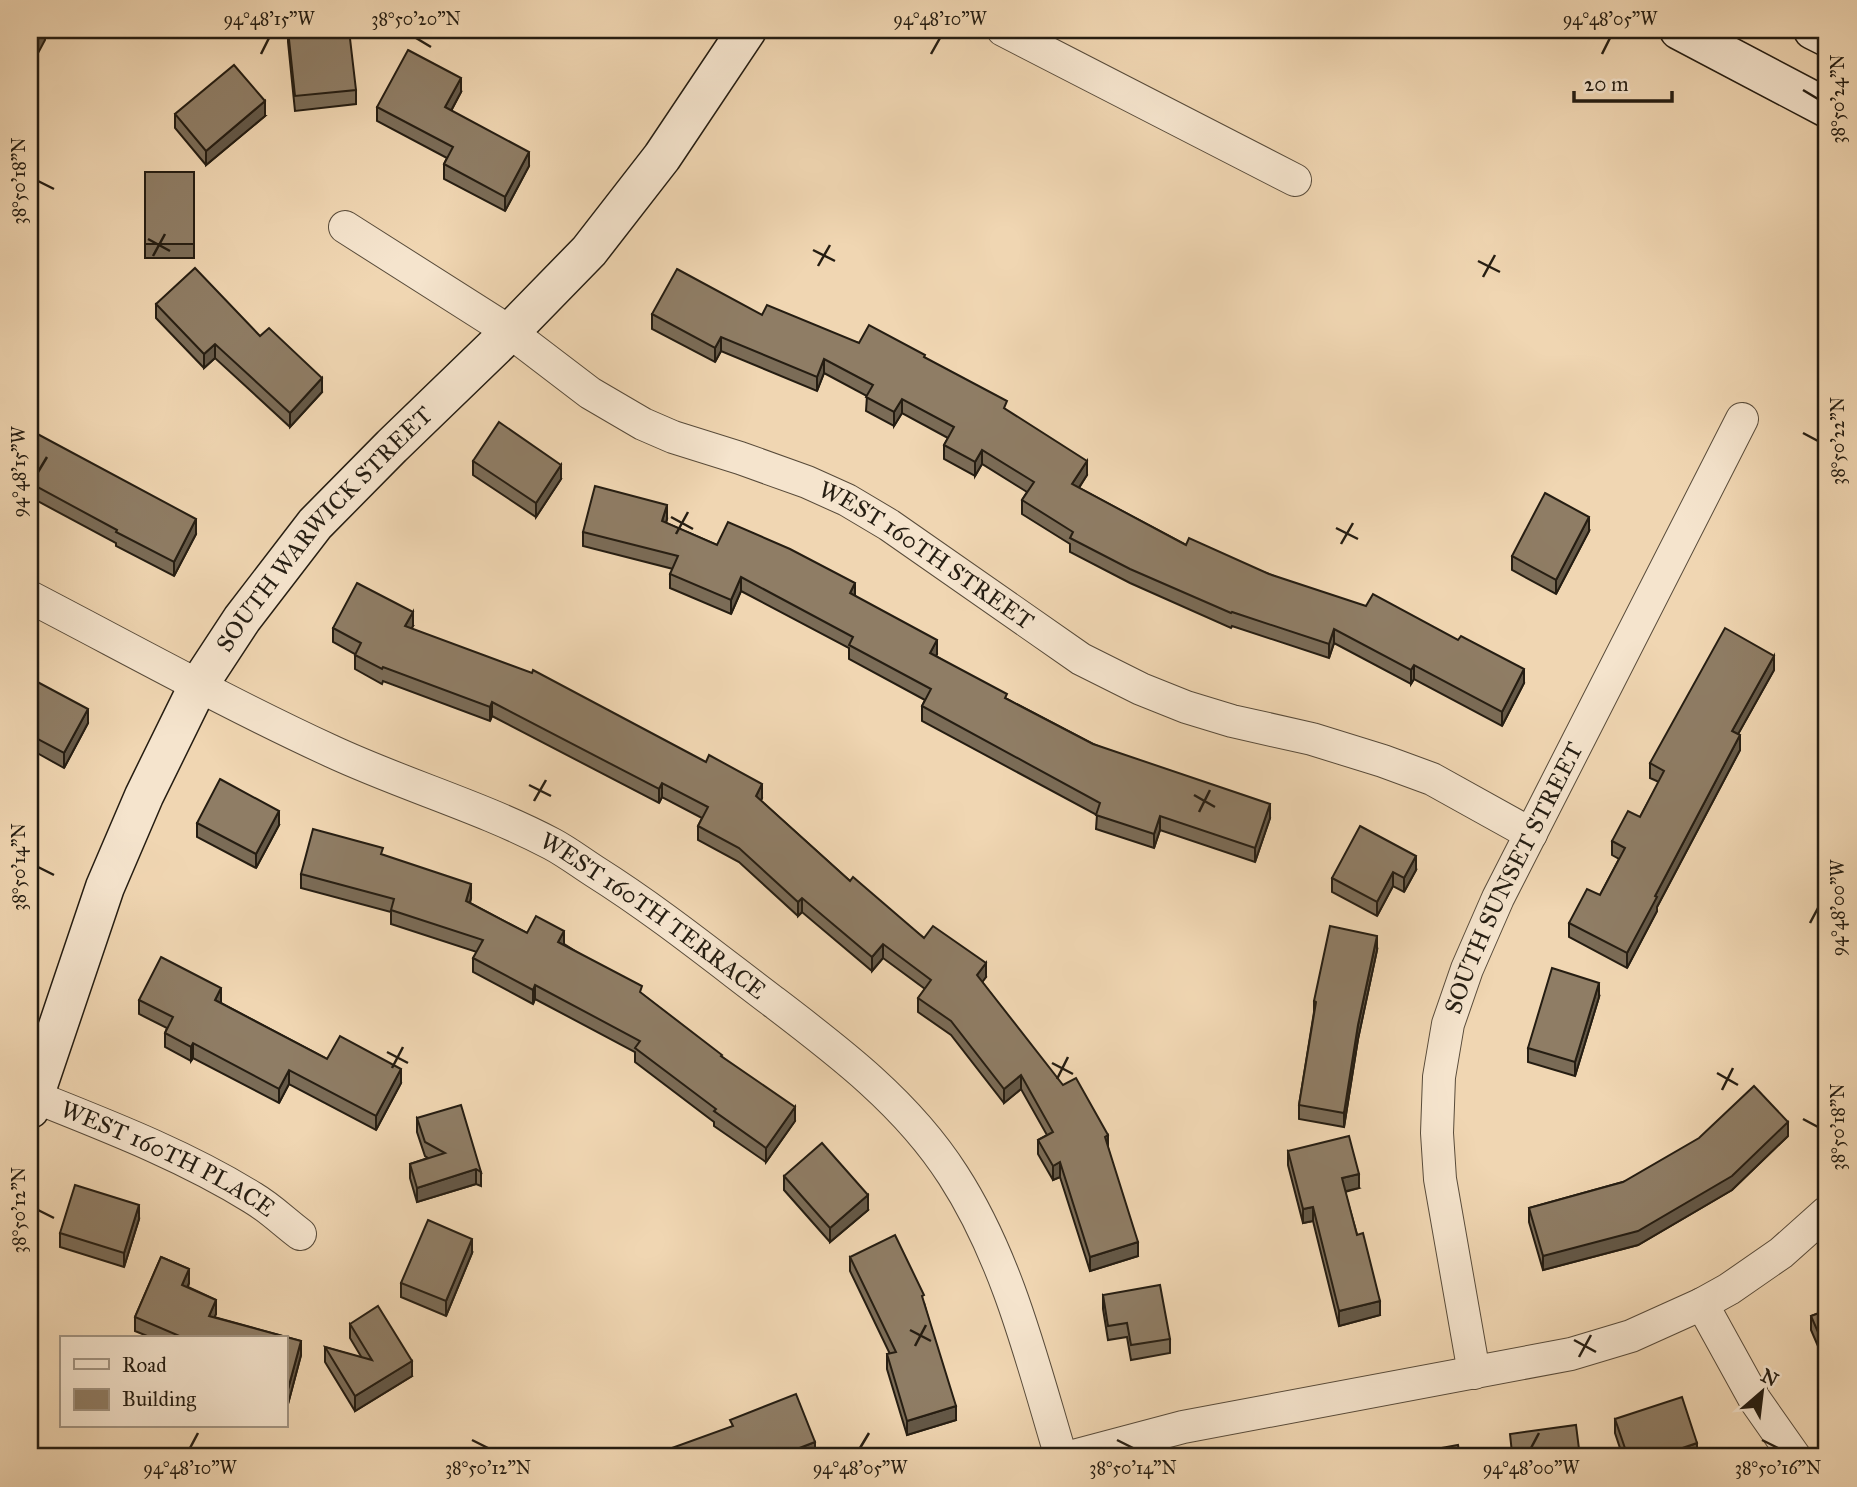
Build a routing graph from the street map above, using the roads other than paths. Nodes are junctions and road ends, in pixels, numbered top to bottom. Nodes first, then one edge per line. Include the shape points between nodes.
1 (747, 30) edge
2 (1003, 30) edge
3 (1679, 30) edge
4 (1813, 30) edge
5 (1827, 37) edge
6 (1827, 108) edge
7 (1295, 180) dead end
8 (345, 227) dead end
9 (510, 332) junction
10 (1742, 419) dead end
11 (30, 597) edge
12 (198, 686) junction
13 (1531, 834) junction
14 (31, 1100) edge
15 (1827, 1212) edge
16 (300, 1234) dead end
17 (1702, 1304) junction
18 (1474, 1373) junction
19 (1061, 1457) edge
20 (1070, 1457) edge
21 (1795, 1457) edge

1 - 9 street, SOUTH WARWICK STREET via 662,157 589,251
2 - 7 street
3 - 6 street
4 - 5 street
8 - 9 street, WEST 160TH STREET
9 - 12 street, SOUTH WARWICK STREET via 315,524 242,619
9 - 13 street, WEST 160TH STREET via 590,393 643,424 846,500 1081,659 1141,690 1220,718 1312,739 1432,779
10 - 13 street, SOUTH SUNSET STREET
11 - 12 street, WEST 160TH TERRACE
12 - 14 street, SOUTH WARWICK STREET via 105,887
12 - 19 street, WEST 160TH TERRACE via 334,752 555,846 647,906 835,1049 895,1102 952,1173 990,1244 1016,1310
13 - 18 street, SOUTH SUNSET STREET via 1467,969 1448,1024 1439,1077 1440,1179
14 - 16 street, WEST 160TH PLACE via 79,1114 191,1164 255,1198
15 - 17 street via 1781,1253
17 - 18 street via 1631,1336 1583,1351
17 - 21 street via 1755,1400
18 - 20 street via 1183,1427

